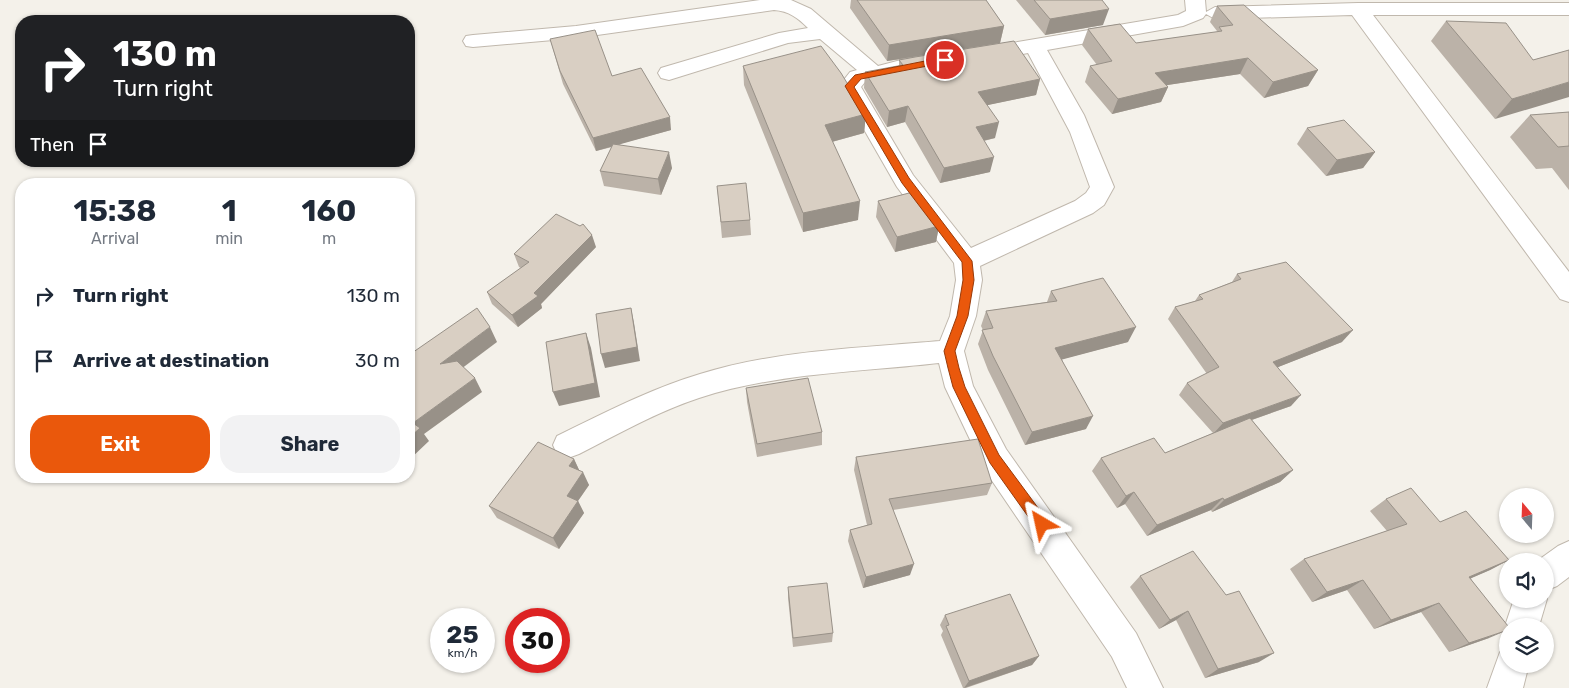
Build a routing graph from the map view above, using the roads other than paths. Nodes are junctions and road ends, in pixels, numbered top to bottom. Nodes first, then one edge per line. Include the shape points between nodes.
1 (1196, 7) edge
2 (1358, 9) junction
3 (1569, 9) edge
4 (824, 32) junction
5 (473, 41) dead end
6 (1034, 46) junction
7 (964, 57) edge
8 (917, 65) edge
9 (668, 73) dead end
10 (873, 73) junction
11 (967, 261) junction
12 (1569, 292) edge
13 (950, 351) junction
14 (568, 446) dead end
15 (1569, 557) edge
16 (1554, 568) edge
17 (1509, 673) edge
18 (1145, 688) edge
19 (1505, 688) edge

1 - 2 street
1 - 6 street via 1166,24
2 - 3 street
2 - 12 street
4 - 5 street via 804,13 787,5 774,4 586,31
4 - 9 street via 786,38
4 - 10 street
6 - 7 street
6 - 11 street via 1087,144 1102,187 1095,199 1084,207
8 - 10 street
10 - 11 street via 854,80 850,86 852,93 905,180
11 - 13 street via 963,316
13 - 14 street via 720,380 678,393
13 - 18 street via 959,387 995,459 1124,645
15 - 16 street
17 - 19 street

